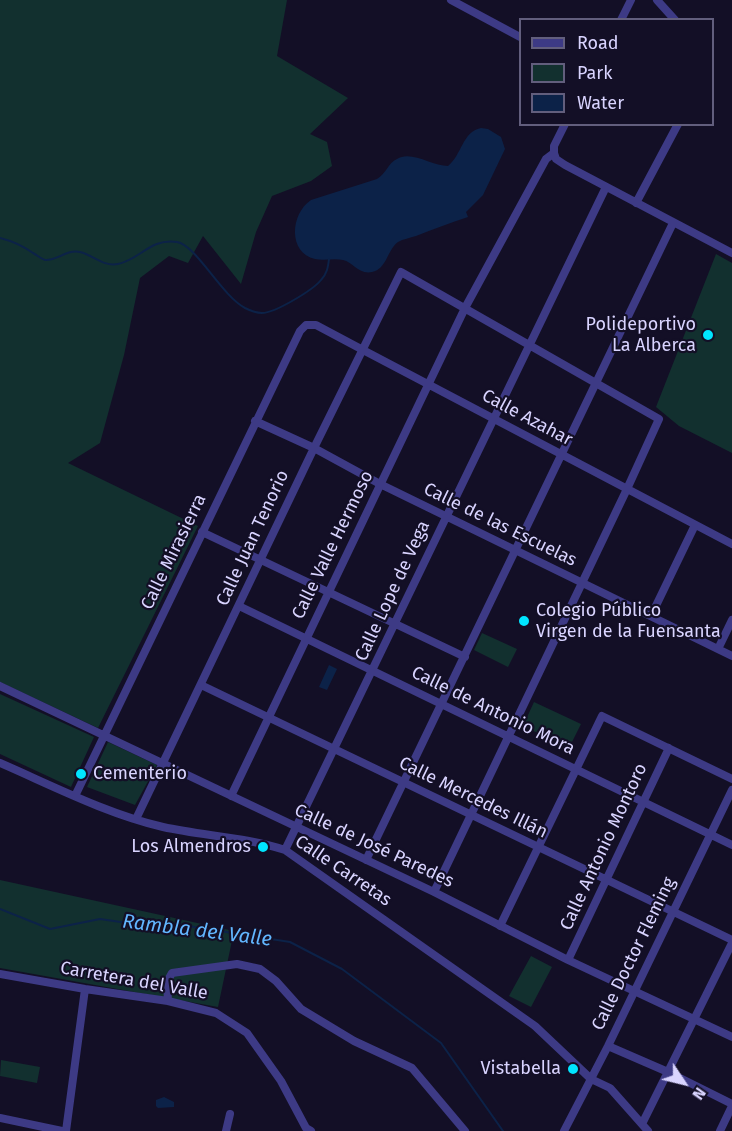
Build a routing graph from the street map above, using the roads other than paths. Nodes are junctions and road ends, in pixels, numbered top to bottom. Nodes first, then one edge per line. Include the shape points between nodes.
1 (451, 0) edge
2 (631, 0) edge
3 (657, 0) edge
4 (622, 18) edge
5 (673, 18) edge
6 (519, 36) edge
7 (564, 126) edge
8 (677, 126) edge
9 (554, 153) junction
10 (606, 187) junction
11 (636, 203) junction
12 (673, 223) junction
13 (731, 250) edge
14 (465, 308) junction
15 (306, 325) joint
16 (530, 345) junction
17 (363, 350) junction
18 (597, 383) junction
19 (428, 384) junction
20 (495, 419) junction
21 (255, 421) junction
22 (314, 448) junction
23 (562, 455) junction
24 (380, 484) junction
25 (627, 489) junction
26 (446, 516) junction
27 (695, 525) junction
28 (202, 532) junction
29 (732, 544) edge
30 (516, 551) junction
31 (261, 560) junction
32 (582, 583) junction
33 (328, 592) junction
34 (239, 606) junction
35 (651, 616) junction
36 (732, 620) edge
37 (394, 623) junction
38 (306, 638) junction
39 (718, 649) junction
40 (732, 656) edge
41 (465, 657) junction
42 (373, 671) junction
43 (201, 685) junction
44 (0, 687) edge
45 (442, 704) junction
46 (268, 718) junction
47 (104, 736) junction
48 (508, 736) junction
49 (669, 748) junction
50 (335, 750) junction
51 (0, 763) edge
52 (162, 764) junction
53 (576, 769) junction
54 (732, 779) edge
55 (404, 783) junction
56 (732, 790) edge
57 (75, 796) junction
58 (231, 796) junction
59 (643, 802) junction
60 (471, 815) junction
61 (136, 819) junction
62 (298, 828) junction
63 (711, 834) junction
64 (732, 845) edge
65 (538, 847) junction
66 (285, 850) junction
67 (366, 860) junction
68 (606, 880) junction
69 (434, 892) junction
70 (673, 912) junction
71 (500, 926) junction
72 (732, 942) edge
73 (568, 960) junction
74 (0, 974) edge
75 (85, 989) junction
76 (634, 991) junction
77 (168, 1001) junction
78 (694, 1019) junction
79 (732, 1037) edge
80 (608, 1046) junction
81 (668, 1072) junction
82 (591, 1079) junction
83 (732, 1105) edge
84 (230, 1114) dead end
85 (0, 1118) edge
86 (642, 1124) junction
87 (64, 1131) edge
88 (226, 1131) edge
89 (311, 1131) edge
90 (465, 1131) edge
91 (564, 1131) edge
92 (648, 1131) edge
93 (720, 1131) edge

1 - 6 street
2 - 4 street
3 - 5 street
7 - 9 street, Calle Valle Hermoso
8 - 11 street
9 - 10 street via 565,165
9 - 14 street, Calle Valle Hermoso via 546,159
10 - 11 street
10 - 16 street, Calle Lope de Vega
11 - 12 street
12 - 13 street
12 - 18 street
14 - 16 street
14 - 17 street, Calle Juan Tenorio via 401,272
14 - 19 street, Calle Valle Hermoso
15 - 17 street, Calle Azahar via 316,325
15 - 21 street, Calle Mirasierra
16 - 18 street
16 - 20 street, Calle Lope de Vega
17 - 19 street, Calle Azahar
17 - 22 street, Calle Juan Tenorio
18 - 23 street
18 - 25 street via 659,419
19 - 20 street, Calle Azahar
19 - 24 street, Calle Valle Hermoso
20 - 23 street, Calle Azahar
20 - 26 street, Calle Lope de Vega
21 - 22 street, Calle de las Escuelas
21 - 28 street, Calle Mirasierra
22 - 24 street, Calle de las Escuelas
22 - 31 street, Calle Juan Tenorio
23 - 25 street, Calle Azahar
23 - 30 street
24 - 26 street, Calle de las Escuelas
24 - 33 street, Calle Valle Hermoso
25 - 27 street, Calle Azahar
25 - 32 street
26 - 30 street, Calle de las Escuelas
26 - 37 street, Calle Lope de Vega
27 - 29 street, Calle Azahar
27 - 35 street
28 - 31 street
28 - 47 street, Calle Mirasierra
30 - 32 street, Calle de las Escuelas
30 - 41 street
31 - 33 street
31 - 34 street, Calle Juan Tenorio
32 - 35 street, Calle de las Escuelas
32 - 48 street
33 - 37 street
33 - 38 street, Calle Valle Hermoso
34 - 38 street, Calle de Antonio Mora
34 - 43 street, Calle Juan Tenorio
35 - 39 street, Calle de las Escuelas
36 - 39 street
37 - 41 street
37 - 42 street, Calle Lope de Vega
38 - 42 street, Calle de Antonio Mora
38 - 46 street, Calle Valle Hermoso
39 - 40 street, Calle de las Escuelas
41 - 45 street
42 - 45 street, Calle de Antonio Mora
42 - 50 street, Calle Lope de Vega
43 - 46 street, Calle Mercedes Illán
43 - 52 street, Calle Juan Tenorio
44 - 47 street, Calle de José Paredes
45 - 48 street, Calle de Antonio Mora
45 - 55 street
46 - 50 street, Calle Mercedes Illán
46 - 58 street, Calle Valle Hermoso
47 - 52 street, Calle de José Paredes
47 - 57 street, Calle Mirasierra
48 - 53 street, Calle de Antonio Mora
48 - 60 street
49 - 53 street via 602,716
49 - 54 street
49 - 59 street, Calle Antonio Montoro
50 - 55 street, Calle Mercedes Illán
50 - 62 street, Calle Lope de Vega
51 - 57 street, Calle Carretas
52 - 58 street, Calle de José Paredes
52 - 61 street, Calle Juan Tenorio
53 - 59 street, Calle de Antonio Mora
53 - 65 street
55 - 60 street, Calle Mercedes Illán
55 - 67 street
56 - 63 street, Calle Doctor Fleming
57 - 61 street, Calle Carretas
58 - 62 street, Calle de José Paredes
59 - 63 street, Calle de Antonio Mora
59 - 68 street, Calle Antonio Montoro
60 - 65 street, Calle Mercedes Illán
60 - 69 street
61 - 66 street, Calle Carretas
62 - 66 street, Calle Lope de Vega
62 - 67 street, Calle de José Paredes
63 - 64 street, Calle de Antonio Mora
63 - 70 street, Calle Doctor Fleming
65 - 68 street, Calle Mercedes Illán
65 - 71 street
66 - 82 street, Calle Carretas via 535,1026
67 - 69 street, Calle de José Paredes
68 - 70 street, Calle Mercedes Illán
68 - 73 street, Calle Antonio Montoro
69 - 71 street, Calle de José Paredes
70 - 72 street, Calle Mercedes Illán
70 - 76 street, Calle Doctor Fleming
71 - 73 street, Calle de José Paredes
72 - 78 street
73 - 76 street, Calle de José Paredes
74 - 75 street, Carretera del Valle
75 - 77 street, Carretera del Valle
75 - 87 street
76 - 78 street, Calle de José Paredes
76 - 80 street, Calle Doctor Fleming
77 - 89 street, Carretera del Valle via 216,1013 247,1033
77 - 90 street via 167,982 172,973 237,964 260,969 301,1009 354,1041 412,1068
78 - 79 street, Calle de José Paredes
78 - 81 street
80 - 81 street
80 - 82 street, Calle Doctor Fleming
81 - 83 street
81 - 86 street
82 - 86 street, Calle Carretas via 610,1088
82 - 91 street, Calle Doctor Fleming
83 - 93 street
84 - 88 street
85 - 87 street
86 - 92 street, Calle Carretas

